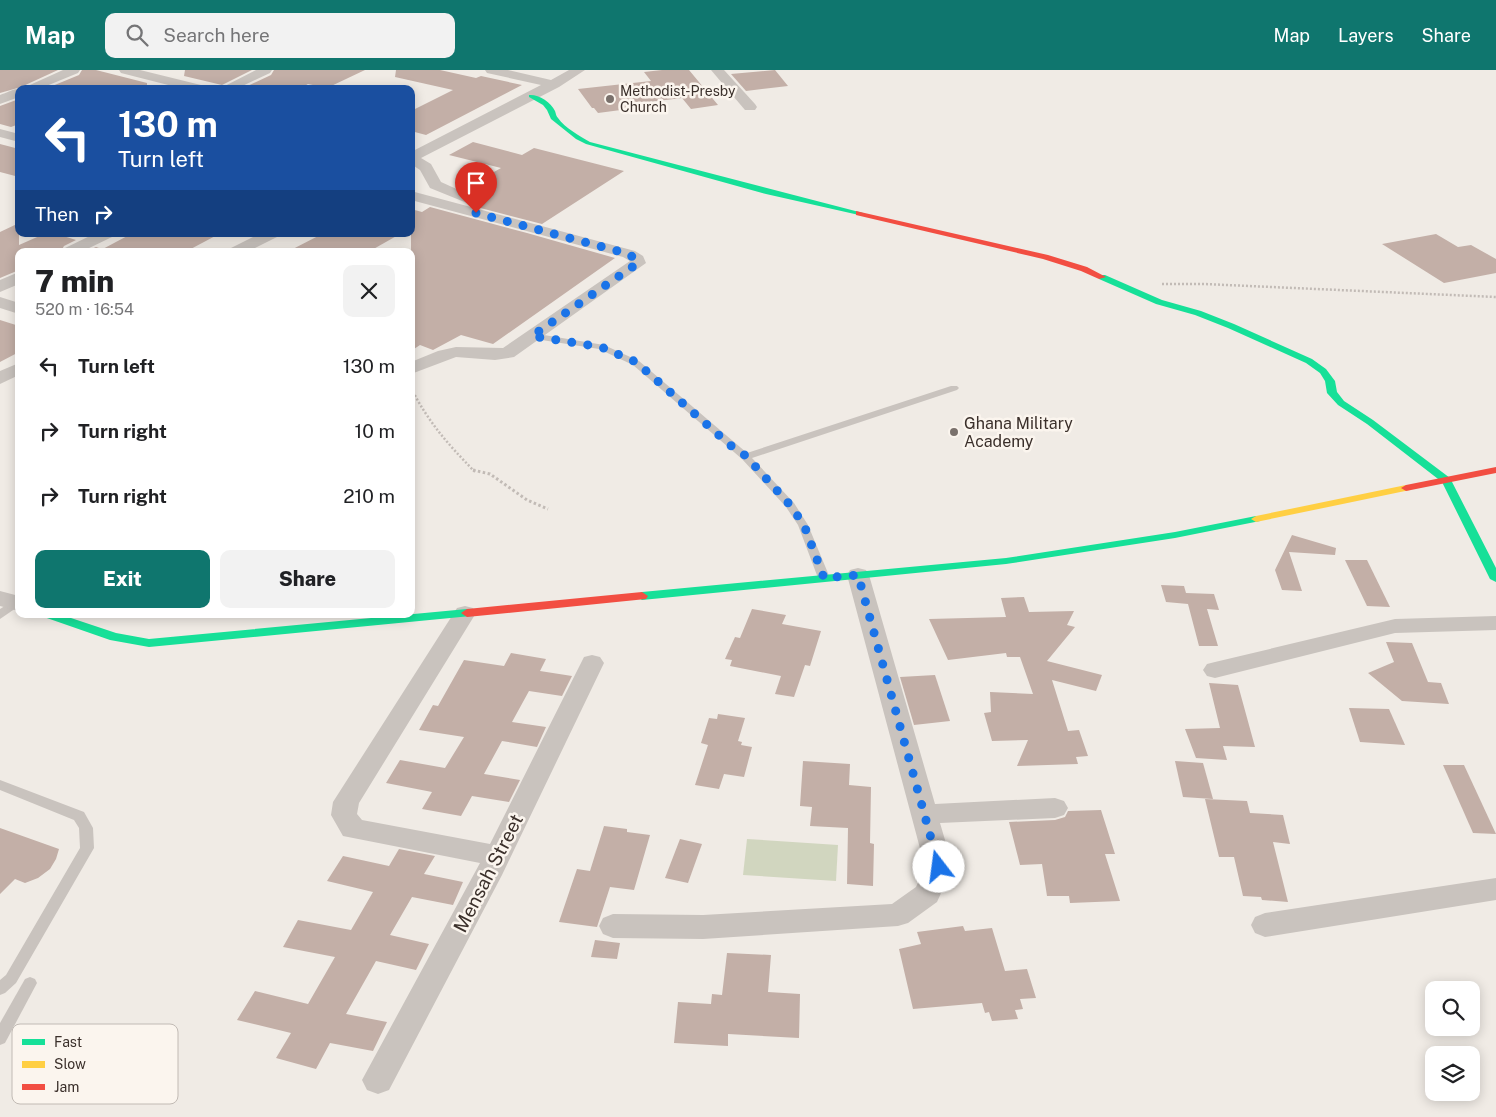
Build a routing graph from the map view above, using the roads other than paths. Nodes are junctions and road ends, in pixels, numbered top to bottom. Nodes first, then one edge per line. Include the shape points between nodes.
1 (74, 70) edge
2 (125, 70) edge
3 (170, 70) edge
4 (266, 70) edge
5 (492, 70) edge
6 (579, 70) edge
7 (717, 70) edge
8 (153, 77) junction
9 (554, 84) junction
10 (37, 85) edge
11 (184, 85) edge
12 (234, 85) edge
13 (15, 94) edge
14 (531, 96) junction
15 (0, 100) edge
16 (750, 107) dead end
17 (0, 133) edge
18 (15, 137) edge
19 (415, 145) edge
20 (430, 149) junction
21 (415, 156) edge
22 (415, 160) edge
23 (415, 196) edge
24 (526, 226) junction
25 (100, 237) edge
26 (265, 237) edge
27 (77, 248) edge
28 (243, 248) edge
29 (15, 279) edge
30 (0, 287) edge
31 (0, 302) edge
32 (15, 308) edge
33 (532, 336) junction
34 (415, 367) edge
35 (15, 370) edge
36 (0, 378) edge
37 (954, 388) dead end
38 (746, 456) junction
39 (1496, 470) edge
40 (1446, 480) junction
41 (858, 575) junction
42 (824, 578) junction
43 (1496, 579) edge
44 (465, 613) junction
45 (59, 618) edge
46 (412, 618) edge
47 (415, 618) edge
48 (1496, 622) edge
49 (592, 663) dead end
50 (1215, 670) dead end
51 (0, 785) edge
52 (1055, 808) dead end
53 (924, 814) junction
54 (497, 856) junction
55 (1496, 889) edge
56 (1265, 925) dead end
57 (613, 926) dead end
58 (30, 983) dead end
59 (0, 989) edge
60 (0, 1038) edge
61 (378, 1080) dead end

1 - 10 street
2 - 8 street
3 - 8 street
4 - 12 street
5 - 9 street
6 - 9 street
7 - 16 street
8 - 11 street
9 - 14 street
13 - 15 street
14 - 20 street
14 - 40 street via 551,108 553,118 588,143 769,192 1084,269 1159,302 1238,329 1309,361 1323,371 1330,381 1332,393 1341,403
17 - 18 street
19 - 20 street
20 - 21 street
22 - 24 street via 426,167 435,185 458,196 532,217
23 - 24 street
24 - 33 street via 629,254 638,263
25 - 27 street
26 - 28 street
29 - 30 street
31 - 32 street
33 - 34 street via 508,353 496,356 457,352
33 - 38 lane via 601,347 636,362
35 - 36 street
37 - 38 lane
38 - 42 lane via 804,525
39 - 40 street
40 - 41 street via 1175,535 1006,561
40 - 43 street
41 - 42 street
41 - 53 street
42 - 44 street
44 - 47 street
44 - 54 street via 346,802 344,815 353,829
45 - 46 street via 114,637 149,643
48 - 50 street via 1395,626
49 - 54 street, Mensah Street
51 - 59 lane via 79,816 86,828 87,848 11,978
52 - 53 street
53 - 57 street via 939,867 927,894 898,915 704,927
54 - 61 street, Mensah Street
55 - 56 street
58 - 60 lane

